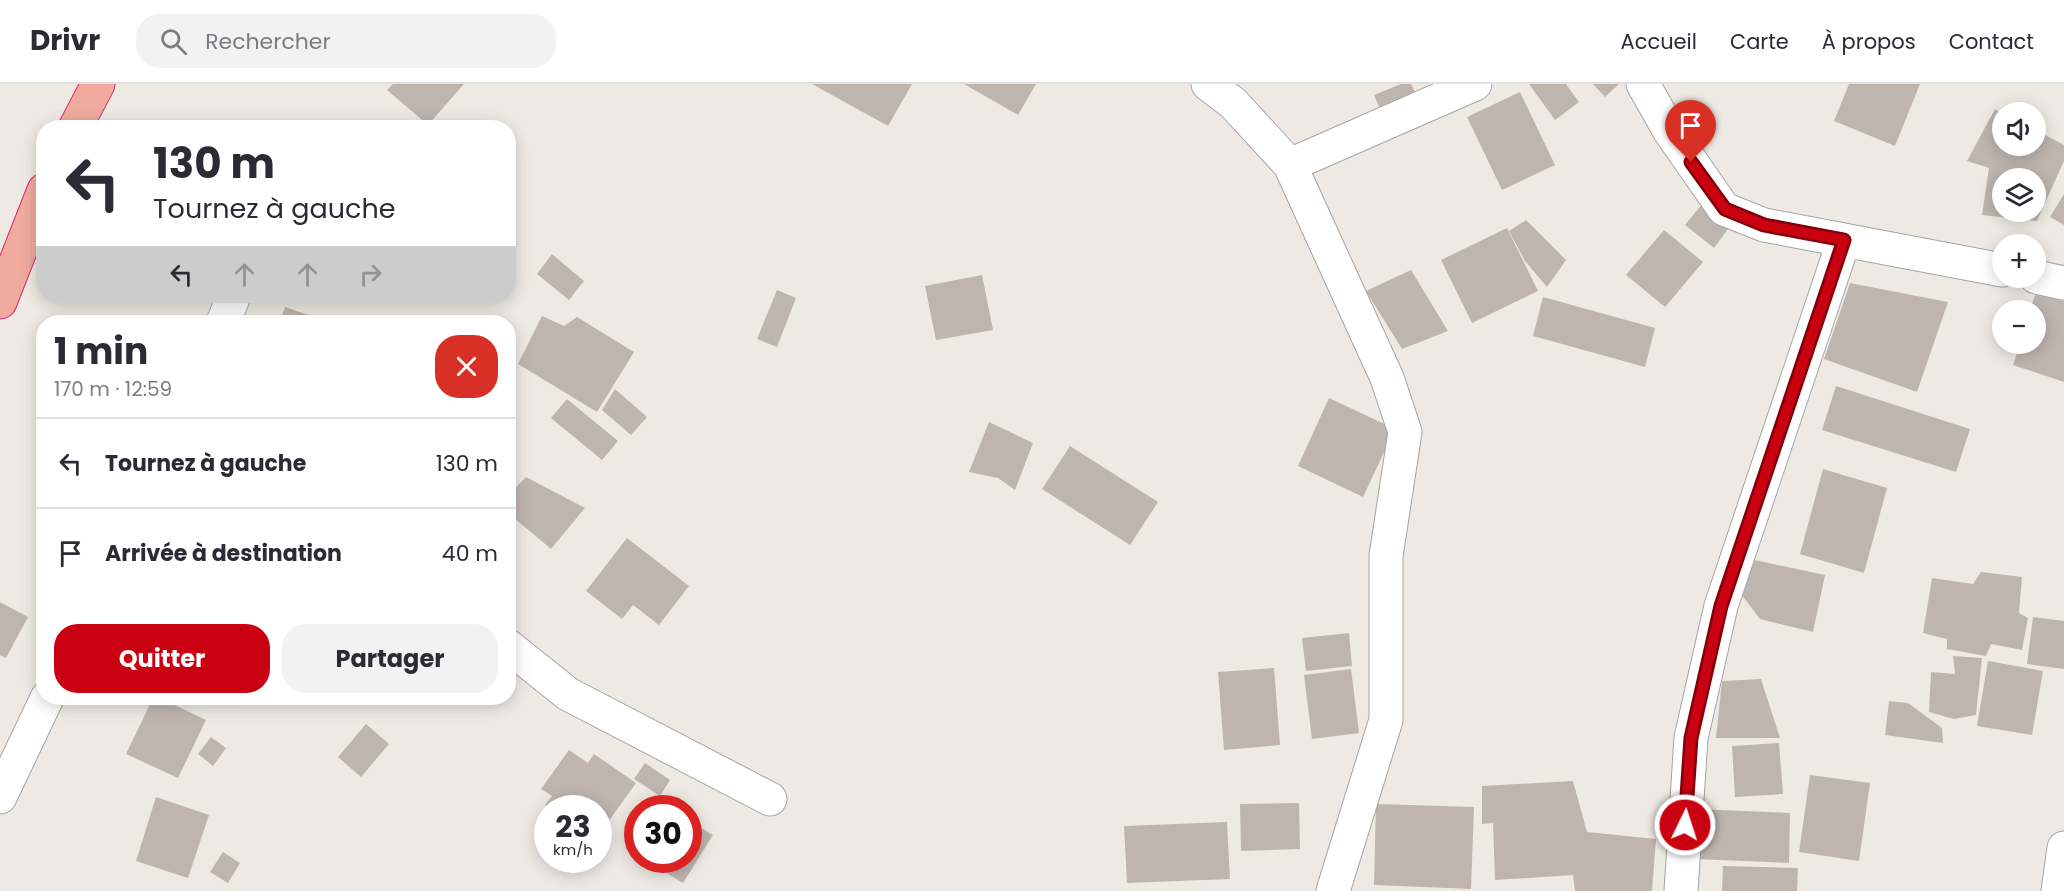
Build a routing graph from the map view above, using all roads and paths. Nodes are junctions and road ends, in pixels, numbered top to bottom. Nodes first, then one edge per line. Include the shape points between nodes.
1 (1208, 84) edge
2 (1475, 84) edge
3 (1643, 84) edge
4 (1290, 165) junction
5 (36, 210) edge
6 (1844, 240) junction
7 (1992, 268) edge
8 (2046, 279) edge
9 (2064, 283) edge
10 (0, 302) edge
11 (516, 652) edge
12 (44, 705) edge
13 (0, 796) edge
14 (770, 799) dead end
15 (2064, 848) edge
16 (1333, 891) edge
17 (1681, 891) edge
18 (2058, 891) edge

1 - 4 street via 1233,103
2 - 4 street
3 - 6 street via 1669,130 1725,209 1764,225
4 - 16 street via 1387,378 1405,432 1386,556 1386,720
5 - 10 highway
6 - 7 street
6 - 17 street via 1721,606 1691,738
8 - 9 street
11 - 14 street via 568,694
12 - 13 street
15 - 18 street

